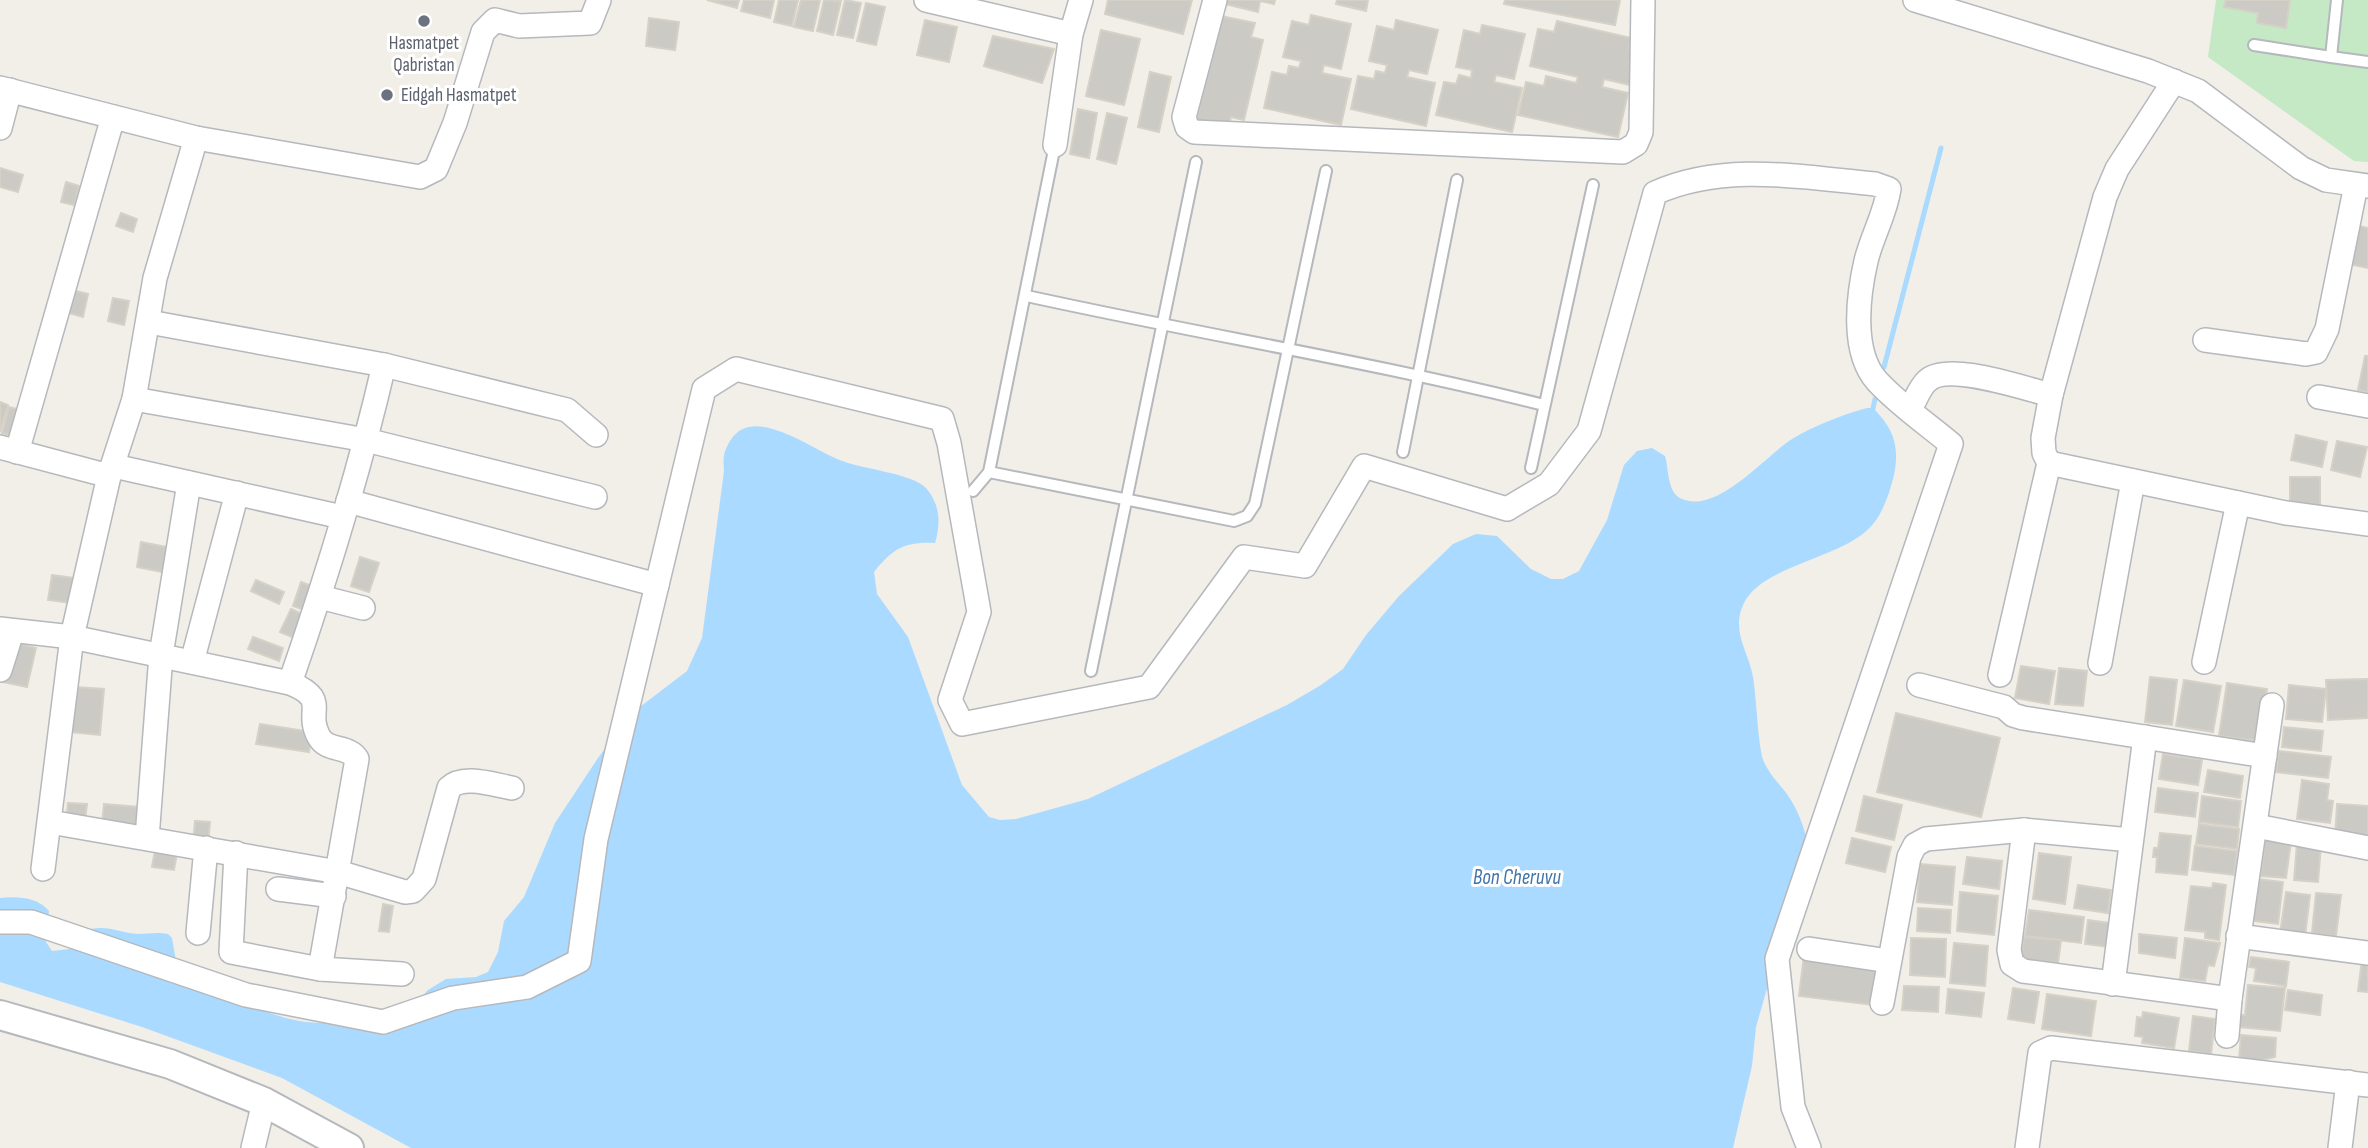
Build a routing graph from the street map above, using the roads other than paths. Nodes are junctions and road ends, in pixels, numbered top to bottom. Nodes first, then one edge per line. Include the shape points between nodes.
1 (599, 0) edge
2 (1081, 0) edge
3 (1215, 0) edge
4 (1643, 0) edge
5 (2337, 0) edge
6 (937, 1) edge
7 (1929, 1) edge
8 (1071, 34) junction
9 (2254, 46) dead end
10 (2331, 57) junction
11 (2368, 62) edge
12 (2174, 81) junction
13 (5, 89) edge
14 (113, 117) junction
15 (0, 128) edge
16 (196, 138) junction
17 (1055, 145) joint
18 (1196, 162) dead end
19 (1326, 171) dead end
20 (1457, 180) dead end
21 (1593, 185) dead end
22 (2362, 185) edge
23 (1027, 296) junction
24 (149, 322) junction
25 (1161, 325) junction
26 (2205, 340) dead end
27 (1290, 350) junction
28 (384, 365) junction
29 (1420, 374) junction
30 (2051, 395) junction
31 (2319, 397) dead end
32 (134, 399) junction
33 (1544, 405) junction
34 (2368, 406) edge
35 (1910, 409) junction
36 (596, 435) dead end
37 (366, 440) junction
38 (8, 449) edge
39 (1403, 452) dead end
40 (2049, 463) junction
41 (1531, 468) dead end
42 (112, 471) junction
43 (989, 472) junction
44 (2133, 481) junction
45 (189, 483) junction
46 (973, 491) dead end
47 (237, 494) junction
48 (596, 497) dead end
49 (1126, 502) junction
50 (2238, 503) junction
51 (345, 509) junction
52 (2368, 524) edge
53 (657, 585) junction
54 (320, 597) junction
55 (363, 608) dead end
56 (6, 631) edge
57 (72, 637) junction
58 (161, 655) junction
59 (192, 662) junction
60 (2204, 662) dead end
61 (2101, 663) dead end
62 (0, 670) edge
63 (1091, 670) dead end
64 (2000, 676) dead end
65 (290, 683) junction
66 (1919, 685) dead end
67 (2272, 705) dead end
68 (2145, 737) junction
69 (2265, 756) junction
70 (512, 788) dead end
71 (50, 822) junction
72 (2256, 826) junction
73 (2024, 830) junction
74 (147, 838) junction
75 (2131, 840) junction
76 (206, 848) junction
77 (2368, 848) edge
78 (236, 853) junction
79 (43, 869) dead end
80 (338, 872) junction
81 (278, 889) dead end
82 (334, 896) junction
83 (0, 922) edge
84 (198, 933) dead end
85 (2238, 936) junction
86 (1809, 949) dead end
87 (2368, 953) edge
88 (1889, 961) junction
89 (320, 969) junction
90 (402, 974) dead end
91 (2113, 984) junction
92 (2230, 999) junction
93 (1882, 1003) dead end
94 (0, 1015) edge
95 (2228, 1036) dead end
96 (2358, 1084) edge
97 (264, 1101) junction
98 (253, 1148) edge
99 (349, 1148) edge
100 (1809, 1148) edge
101 (2027, 1148) edge
102 (2340, 1148) edge

1 - 16 street via 590,23 519,26 495,20 483,32 436,169 420,177
2 - 8 street
3 - 4 street via 1184,117 1194,132 1623,152 1636,144 1641,132
5 - 10 lane
6 - 8 street
7 - 12 street
8 - 17 street
9 - 10 lane
10 - 11 lane
12 - 22 street via 2198,91 2301,168 2326,180
12 - 30 street via 2117,169 2105,197
13 - 14 street
13 - 15 street
14 - 16 street
14 - 38 street
16 - 24 street via 155,278
17 - 23 lane
18 - 25 lane
19 - 27 lane
20 - 29 lane
21 - 33 lane
22 - 26 street via 2327,329 2316,352
23 - 25 lane
23 - 43 lane
24 - 28 street
24 - 32 street
25 - 27 lane
25 - 49 lane
27 - 29 lane
27 - 49 lane via 1255,504 1247,516 1234,521
28 - 36 street via 567,410
28 - 37 street
29 - 33 lane
29 - 39 lane
30 - 35 street via 1945,373 1928,380
30 - 40 street via 2043,438
31 - 34 street
32 - 37 street
32 - 42 street
33 - 41 lane
35 - 53 street via 1875,379 1862,348 1866,260 1889,189 1760,173 1701,176 1655,193 1589,431 1549,484 1507,509 1364,466 1306,566 1244,557 1149,687 962,724 950,700 979,612 942,419 736,369 704,389
35 - 100 street via 1951,444 1777,959 1793,1107
37 - 48 street
37 - 51 street
38 - 42 street
40 - 44 street
40 - 64 street
42 - 45 street
42 - 57 street
43 - 46 lane
43 - 49 lane
44 - 50 street
44 - 61 street
45 - 47 street
45 - 58 street
47 - 51 street
47 - 59 street
49 - 63 lane
50 - 52 street
50 - 60 street
51 - 53 street
51 - 54 street
53 - 83 street via 596,839 579,961 527,987 453,998 383,1022 246,995 31,922
54 - 55 street
54 - 65 street
56 - 57 street
56 - 62 street
57 - 58 street
57 - 71 street
58 - 59 street
58 - 74 street
59 - 65 street
65 - 80 street via 315,700 320,739 357,759
66 - 68 street via 2004,707 2023,718
67 - 69 street
68 - 69 street
68 - 75 street
69 - 72 street
70 - 80 street via 466,781 449,788 424,879 413,891
71 - 74 street
71 - 79 street
72 - 77 street
72 - 85 street
73 - 75 street
73 - 88 street via 1926,839 1914,845
73 - 91 street via 2009,950 2012,964 2024,971
74 - 76 street
75 - 91 street
76 - 78 street
76 - 84 street
78 - 80 street
78 - 89 street via 231,952
80 - 82 street
81 - 82 street
82 - 89 street
85 - 87 street
85 - 92 street
86 - 88 street
88 - 93 street
89 - 90 street
91 - 92 street
92 - 95 street
94 - 97 street via 170,1064
96 - 101 street via 2051,1048 2040,1053
96 - 102 street
97 - 98 street
97 - 99 street

